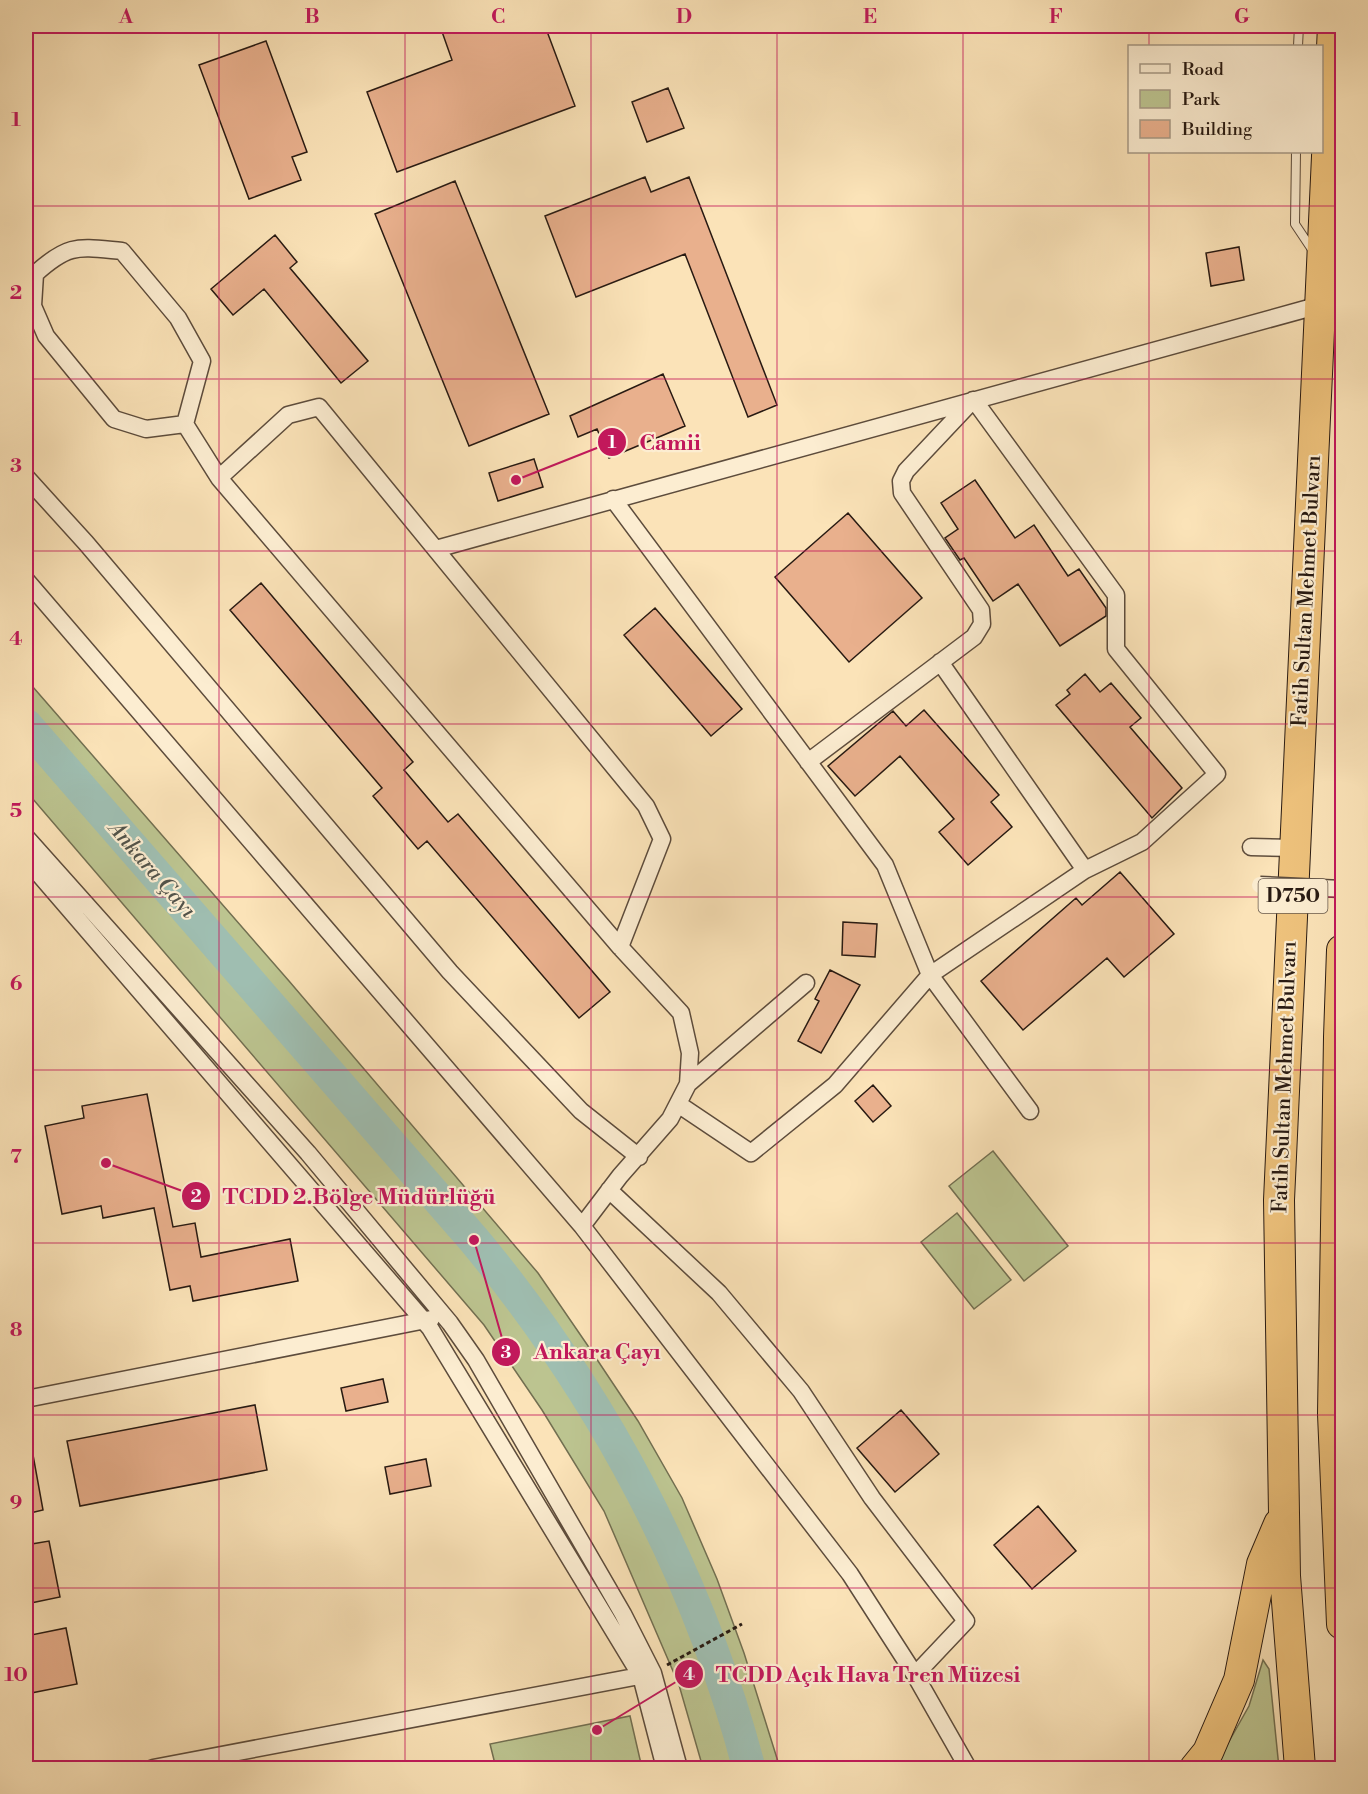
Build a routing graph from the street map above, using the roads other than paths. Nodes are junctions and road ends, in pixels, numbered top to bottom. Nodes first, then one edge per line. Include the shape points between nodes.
1 (1299, 26) edge
2 (1333, 26) edge
3 (1298, 45) edge
4 (1296, 153) edge
5 (1322, 264) junction
6 (1320, 305) junction
7 (974, 400) junction
8 (185, 424) junction
9 (26, 477) edge
10 (219, 478) junction
11 (613, 499) junction
12 (436, 549) junction
13 (26, 580) edge
14 (940, 662) junction
15 (808, 762) junction
16 (26, 837) edge
17 (1251, 847) dead end
18 (1295, 848) junction
19 (26, 859) edge
20 (1085, 870) junction
21 (1260, 885) dead end
22 (1342, 889) edge
23 (620, 947) junction
24 (1342, 950) edge
25 (930, 975) junction
26 (807, 983) dead end
27 (688, 1084) junction
28 (678, 1104) junction
29 (1030, 1111) dead end
30 (639, 1157) junction
31 (609, 1190) junction
32 (582, 1226) junction
33 (444, 1316) junction
34 (423, 1320) junction
35 (26, 1399) edge
36 (1333, 1414) junction
37 (1342, 1454) edge
38 (1284, 1513) junction
39 (1342, 1624) edge
40 (647, 1675) junction
41 (915, 1675) junction
42 (1300, 1767) edge
43 (153, 1768) edge
44 (666, 1768) edge
45 (679, 1768) edge
46 (968, 1768) edge
47 (1195, 1768) edge

1 - 3 lane
2 - 5 highway, Fatih Sultan Mehmet Bulvarı / D750
4 - 5 lane via 1295,224
5 - 6 highway, Fatih Sultan Mehmet Bulvarı / D750
6 - 7 street
6 - 18 highway, Fatih Sultan Mehmet Bulvarı / D750
7 - 11 street
7 - 14 street via 901,481 902,493 981,610 982,624 974,637
7 - 20 street via 1116,595 1116,649 1217,774 1142,842
8 - 8 street via 202,361 178,318 122,251 76,246 52,258 35,274 33,306 46,336 114,419 146,429
8 - 10 street
9 - 30 street via 450,972 581,1111
10 - 12 street via 288,415 319,407
10 - 23 street
11 - 12 street
11 - 15 street
12 - 23 street via 646,806 662,839
13 - 32 street
14 - 15 street
14 - 20 street
15 - 25 street via 885,865
16 - 33 street via 308,1153
17 - 18 street
18 - 38 highway, Fatih Sultan Mehmet Bulvarı / D750 via 1279,1200
19 - 34 street
20 - 25 street
21 - 22 street, bridge
23 - 27 street via 681,1013 690,1053
24 - 36 highway
25 - 28 street via 835,1085 751,1153
25 - 29 street
26 - 27 street
27 - 28 street
28 - 30 street
30 - 31 street
31 - 32 street
31 - 41 street via 719,1293 801,1391 872,1498 966,1621
32 - 41 street via 849,1574
33 - 34 street
33 - 40 street via 476,1360 623,1614
34 - 35 street
34 - 40 street
36 - 37 highway
36 - 39 highway
38 - 42 highway, Fatih Sultan Mehmet Bulvarı / D750
38 - 47 highway via 1262,1564 1239,1680 1208,1752
40 - 43 street
40 - 44 street
40 - 45 street
41 - 46 street

